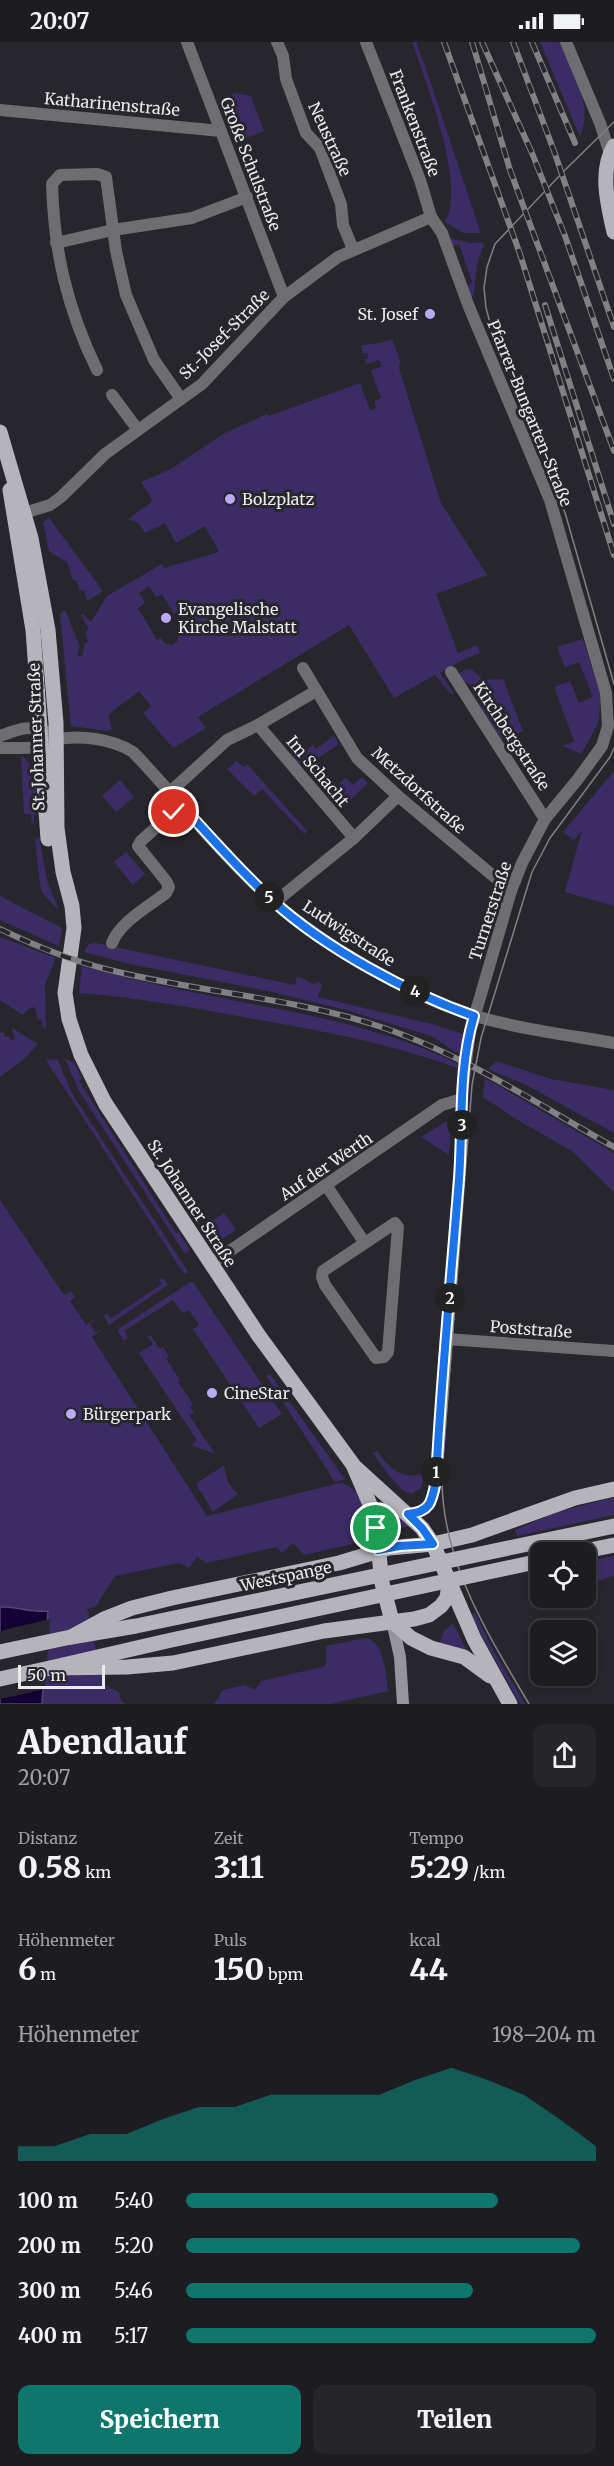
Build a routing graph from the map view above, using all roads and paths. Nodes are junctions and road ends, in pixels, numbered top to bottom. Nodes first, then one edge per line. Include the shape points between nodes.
1 (187, 42) edge
2 (277, 42) edge
3 (366, 42) edge
4 (566, 42) edge
5 (0, 110) edge
6 (221, 131) junction
7 (612, 150) edge
8 (614, 171) edge
9 (247, 197) junction
10 (431, 217) junction
11 (113, 230) junction
12 (614, 232) edge
13 (56, 243) junction
14 (353, 249) junction
15 (284, 297) junction
16 (97, 369) dead end
17 (112, 395) dead end
18 (181, 399) junction
19 (138, 430) junction
20 (0, 432) edge
21 (19, 514) junction
22 (25, 539) junction
23 (303, 668) dead end
24 (451, 672) dead end
25 (316, 691) junction
26 (258, 725) junction
27 (41, 729) junction
28 (0, 736) edge
29 (57, 740) junction
30 (41, 746) junction
31 (0, 748) edge
32 (170, 792) junction
33 (398, 796) junction
34 (181, 805) junction
35 (545, 819) junction
36 (354, 838) junction
37 (511, 891) junction
38 (274, 902) junction
39 (73, 934) junction
40 (112, 944) dead end
41 (474, 1016) junction
42 (614, 1043) edge
43 (462, 1099) junction
44 (326, 1185) junction
45 (364, 1242) junction
46 (211, 1264) junction
47 (447, 1339) junction
48 (614, 1351) edge
49 (354, 1466) junction
50 (614, 1489) edge
51 (408, 1514) junction
52 (614, 1526) edge
53 (433, 1544) junction
54 (614, 1545) edge
55 (596, 1549) edge
56 (378, 1550) junction
57 (530, 1563) edge
58 (449, 1583) junction
59 (392, 1622) junction
60 (71, 1637) junction
61 (0, 1652) edge
62 (51, 1668) junction
63 (0, 1679) edge
64 (497, 1682) junction
65 (403, 1704) edge
66 (510, 1704) edge

1 - 6 street, Große Schulstraße
2 - 14 street, Neustraße via 286,79 306,133 320,148
3 - 10 street, Frankenstraße
4 - 7 street
5 - 6 street, Katharinenstraße
6 - 9 street, Große Schulstraße
7 - 8 main road
7 - 12 main road via 606,179
9 - 11 street via 192,218
9 - 15 street, Große Schulstraße
10 - 14 street, St.-Josef-Straße
10 - 35 street, Pfarrer-Bungarten-Straße via 442,233 550,500 606,693 608,726 602,746
11 - 13 street
11 - 13 street via 106,177 60,175 52,184
11 - 18 street via 121,277 135,318 154,360
13 - 16 street via 64,288
14 - 15 street, St.-Josef-Straße
15 - 18 street, St.-Josef-Straße via 211,376
17 - 19 street
18 - 19 street, St.-Josef-Straße
19 - 21 street, St.-Josef-Straße via 105,454 50,505
20 - 21 main road
21 - 22 main road
22 - 27 main road, St. Johanner Straße
22 - 29 main road, St. Johanner Straße via 48,630
23 - 25 street, Metzdorfstraße
24 - 35 street, Kirchbergstraße
25 - 26 street
25 - 33 street, Metzdorfstraße via 357,758
26 - 32 street via 221,745
26 - 36 street, Im Schacht
27 - 28 street via 22,728
27 - 29 street
27 - 30 main road, St. Johanner Straße
29 - 30 street, Ludwigstraße
29 - 32 street, Ludwigstraße via 93,739 123,746
29 - 39 main road, St. Johanner Straße via 57,828 72,906
30 - 31 street, Ludwigstraße
30 - 39 main road, St. Johanner Straße via 51,856
32 - 34 street, Ludwigstraße
33 - 36 street
33 - 37 street, Metzdorfstraße
34 - 38 street, Ludwigstraße
34 - 40 street via 138,846 169,887 124,926
35 - 37 street, Turnerstraße
36 - 38 street
37 - 41 street, Turnerstraße
38 - 41 street, Ludwigstraße via 305,927 380,973
39 - 46 main road, St. Johanner Straße via 65,993 70,1023 88,1073
41 - 42 street, Ludwigstraße
41 - 43 street, Turnerstraße
43 - 44 street, Auf der Werth via 442,1105
43 - 47 street, Turnerstraße
44 - 45 street
44 - 46 street, Auf der Werth
45 - 45 street via 323,1271 322,1282 370,1351 376,1358 384,1357 388,1352 399,1227 390,1224
46 - 49 main road, St. Johanner Straße
47 - 48 street, Poststraße
47 - 51 street, Turnerstraße via 433,1497 424,1510
49 - 51 main road, St. Johanner Straße
49 - 56 main road, St. Johanner Straße via 375,1516
50 - 53 main road
51 - 53 main road, St. Johanner Straße
52 - 60 main road, Westspange, bridge
53 - 56 main road
53 - 58 main road, St. Johanner Straße
54 - 55 main road
56 - 59 main road, St. Johanner Straße
56 - 60 main road via 339,1563 132,1608
57 - 62 main road, bridge
58 - 59 main road via 447,1598 429,1615
58 - 64 main road, St. Johanner Straße
59 - 62 main road, bridge via 324,1631 173,1663
59 - 64 main road, St. Johanner Straße via 431,1648 464,1657
59 - 65 street via 400,1657
60 - 61 main road, Westspange
62 - 63 main road
64 - 66 main road, St. Johanner Straße

